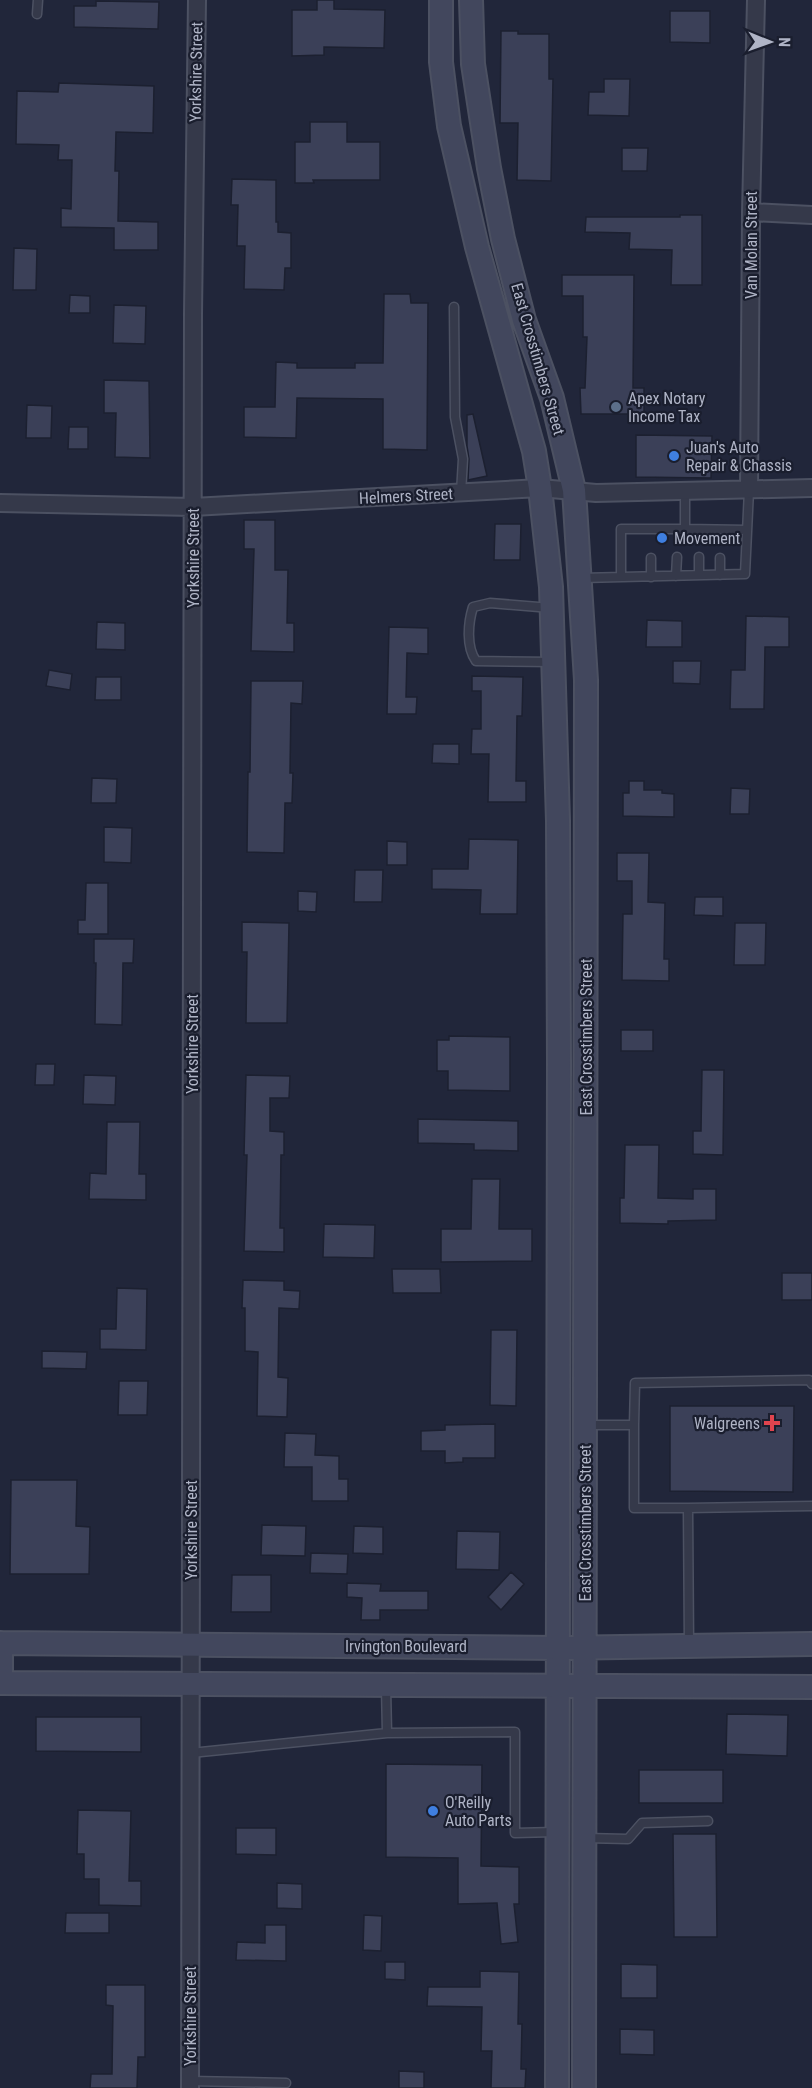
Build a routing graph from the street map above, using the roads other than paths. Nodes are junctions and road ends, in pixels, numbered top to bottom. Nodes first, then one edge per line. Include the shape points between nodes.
1 (38, 0) edge
2 (197, 0) edge
3 (441, 0) edge
4 (471, 0) edge
5 (756, 0) edge
6 (38, 14) dead end
7 (751, 212) junction
8 (812, 215) edge
9 (503, 239) junction
10 (477, 247) junction
11 (454, 307) dead end
12 (540, 488) junction
13 (812, 488) edge
14 (574, 490) junction
15 (749, 490) junction
16 (685, 491) junction
17 (461, 493) junction
18 (0, 503) edge
19 (193, 507) junction
20 (747, 530) junction
21 (680, 532) junction
22 (677, 557) dead end
23 (699, 557) dead end
24 (651, 558) dead end
25 (720, 558) dead end
26 (699, 575) junction
27 (720, 575) junction
28 (676, 576) junction
29 (621, 577) junction
30 (651, 577) junction
31 (579, 578) junction
32 (552, 608) junction
33 (553, 662) junction
34 (586, 819) junction
35 (558, 821) junction
36 (560, 1064) junction
37 (586, 1066) junction
38 (812, 1384) edge
39 (634, 1425) junction
40 (558, 1427) junction
41 (585, 1427) junction
42 (812, 1506) edge
43 (688, 1508) junction
44 (0, 1643) edge
45 (812, 1644) edge
46 (190, 1645) junction
47 (689, 1645) junction
48 (584, 1646) junction
49 (387, 1647) junction
50 (558, 1648) junction
51 (1, 1683) edge
52 (191, 1684) junction
53 (386, 1684) junction
54 (558, 1685) junction
55 (585, 1686) junction
56 (812, 1687) edge
57 (387, 1733) junction
58 (191, 1753) junction
59 (708, 1821) dead end
60 (558, 1832) junction
61 (585, 1838) junction
62 (557, 1982) junction
63 (584, 1983) junction
64 (286, 2083) dead end
65 (190, 2084) edge
66 (557, 2088) edge
67 (584, 2088) edge

1 - 6 lane
2 - 19 street, Yorkshire Street
3 - 10 main road, East Crosstimbers Street via 441,62 449,126
4 - 9 main road, East Crosstimbers Street via 473,64
5 - 7 street, Van Molan Street
7 - 8 street
7 - 15 street, Van Molan Street
9 - 10 main road
9 - 14 main road, East Crosstimbers Street via 552,398
10 - 12 main road, East Crosstimbers Street via 524,412
11 - 17 lane via 455,417 463,459
12 - 14 street, Helmers Street
12 - 17 street, Helmers Street
12 - 32 main road, East Crosstimbers Street
13 - 15 street, Helmers Street
14 - 16 street, Helmers Street
14 - 31 main road, East Crosstimbers Street
15 - 16 street, Helmers Street
15 - 20 lane
16 - 21 lane
17 - 19 street, Helmers Street
18 - 19 street, Helmers Street
19 - 46 street, Yorkshire Street
20 - 21 lane via 720,534
20 - 27 lane via 745,574
21 - 29 lane via 621,529
22 - 28 lane
23 - 26 lane
24 - 30 lane
25 - 27 lane
26 - 27 lane
26 - 28 lane
28 - 30 lane
29 - 30 lane
29 - 31 lane
31 - 34 main road, East Crosstimbers Street via 586,680
32 - 33 main road, East Crosstimbers Street
32 - 33 lane via 490,603 473,607 469,620 471,654 476,661
33 - 35 main road, East Crosstimbers Street
34 - 35 main road
34 - 37 main road, East Crosstimbers Street
35 - 36 main road, East Crosstimbers Street
36 - 37 main road
36 - 40 main road, East Crosstimbers Street
37 - 41 main road, East Crosstimbers Street
38 - 39 lane via 809,1380 635,1383
39 - 41 lane
39 - 43 lane via 634,1508
40 - 41 main road
40 - 50 main road, East Crosstimbers Street
41 - 48 main road, East Crosstimbers Street
42 - 43 lane
43 - 47 lane
44 - 46 main road, Irvington Boulevard
44 - 51 main road
45 - 47 main road, Irvington Boulevard
46 - 49 main road, Irvington Boulevard
46 - 52 street, Yorkshire Street
47 - 48 main road, Irvington Boulevard
48 - 50 main road, Irvington Boulevard
48 - 55 main road, East Crosstimbers Street
49 - 50 main road, Irvington Boulevard
49 - 53 main road
50 - 54 main road, East Crosstimbers Street
51 - 52 main road
52 - 53 main road
52 - 58 street, Yorkshire Street
53 - 54 main road
53 - 57 lane
54 - 55 main road
54 - 60 main road, East Crosstimbers Street
55 - 56 main road
55 - 61 main road, East Crosstimbers Street
57 - 58 lane
57 - 60 lane via 515,1732 515,1833
58 - 65 street, Yorkshire Street
59 - 61 lane via 642,1823 628,1839
60 - 62 main road, East Crosstimbers Street
61 - 63 main road, East Crosstimbers Street
62 - 63 main road
62 - 66 main road, East Crosstimbers Street
63 - 67 main road, East Crosstimbers Street
64 - 65 lane

